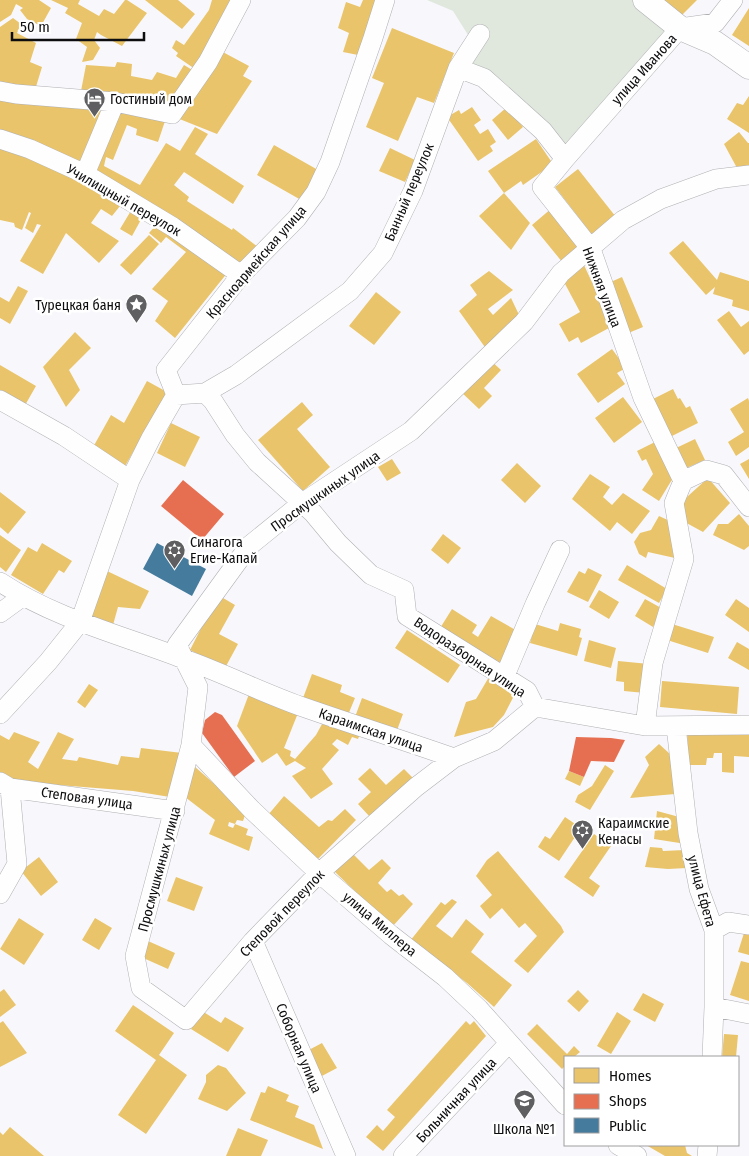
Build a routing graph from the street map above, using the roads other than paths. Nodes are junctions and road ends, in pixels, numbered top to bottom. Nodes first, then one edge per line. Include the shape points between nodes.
1 (242, 0) edge
2 (385, 0) edge
3 (646, 0) edge
4 (733, 0) edge
5 (680, 28) junction
6 (480, 34) dead end
7 (749, 67) edge
8 (458, 68) junction
9 (0, 91) edge
10 (115, 102) junction
11 (0, 139) edge
12 (565, 159) junction
13 (85, 174) junction
14 (749, 175) edge
15 (591, 249) junction
16 (241, 275) junction
17 (176, 394) junction
18 (205, 394) junction
19 (0, 400) edge
20 (130, 480) junction
21 (684, 480) junction
22 (302, 503) junction
23 (748, 504) edge
24 (560, 550) dead end
25 (0, 582) edge
26 (22, 597) junction
27 (0, 613) edge
28 (80, 622) junction
29 (185, 659) junction
30 (504, 678) junction
31 (535, 707) junction
32 (0, 714) edge
33 (749, 725) edge
34 (645, 726) junction
35 (676, 726) junction
36 (191, 745) junction
37 (454, 758) junction
38 (5, 785) edge
39 (175, 811) junction
40 (319, 872) junction
41 (0, 894) edge
42 (749, 925) edge
43 (714, 930) junction
44 (253, 941) junction
45 (135, 956) joint
46 (714, 1007) junction
47 (749, 1014) edge
48 (509, 1043) junction
49 (712, 1056) edge
50 (564, 1104) edge
51 (620, 1146) edge
52 (346, 1156) edge
53 (403, 1156) edge
54 (637, 1156) edge

1 - 10 street via 208,62 172,114
2 - 16 street, Красноармейская улица via 330,162 316,192 297,218
3 - 5 street
4 - 5 street, улица Иванова via 716,23
5 - 7 street via 715,43
5 - 12 street, улица Иванова
6 - 8 street, Банный переулок
8 - 12 street via 484,78 543,131
8 - 18 street, Банный переулок via 413,191 383,252 343,296
9 - 10 street
10 - 13 street
11 - 13 street, Училищный переулок
12 - 15 street, Нижняя улица via 542,187
13 - 16 street, Училищный переулок via 173,227
14 - 15 street, Просмушкиных улица via 716,179 661,199 623,220
15 - 21 street, Нижняя улица via 643,398
15 - 22 street, Просмушкиных улица via 561,273 524,322 411,431
16 - 17 street, Красноармейская улица via 166,370
17 - 18 street
17 - 20 street
18 - 22 street, Водоразборная улица via 257,462
19 - 20 street via 64,436
20 - 28 street
21 - 23 street via 706,470 724,475
21 - 34 street via 674,503 684,559 653,663
22 - 29 street, Просмушкиных улица via 249,546 177,645
22 - 30 street, Водоразборная улица via 371,575 404,590 407,616
24 - 30 street
25 - 26 street, Караимская улица
26 - 27 street
26 - 28 street, Караимская улица
28 - 29 street, Караимская улица
28 - 32 street
29 - 36 street, Просмушкиных улица via 198,687
29 - 37 street, Караимская улица via 299,706
30 - 31 street, Водоразборная улица via 527,692
31 - 34 street
31 - 37 street via 494,741
33 - 35 street
34 - 35 street
35 - 43 street, улица Ефета via 688,833 699,889
36 - 39 street, Просмушкиных улица
36 - 40 street, улица Миллера via 252,810
37 - 40 street, Степовой переулок
38 - 39 street, Степовая улица
38 - 41 street via 17,864
39 - 45 street, Просмушкиных улица
40 - 44 street, Степовой переулок
40 - 48 street, улица Миллера via 391,935 445,976
42 - 43 street via 728,922
43 - 46 street, улица Ефета
44 - 45 street, Степовой переулок via 186,1020 141,988
44 - 52 street, Соборная улица
46 - 47 street
46 - 49 street, улица Ефета
48 - 50 street, улица Миллера
48 - 53 street, Больничная улица
51 - 54 street

